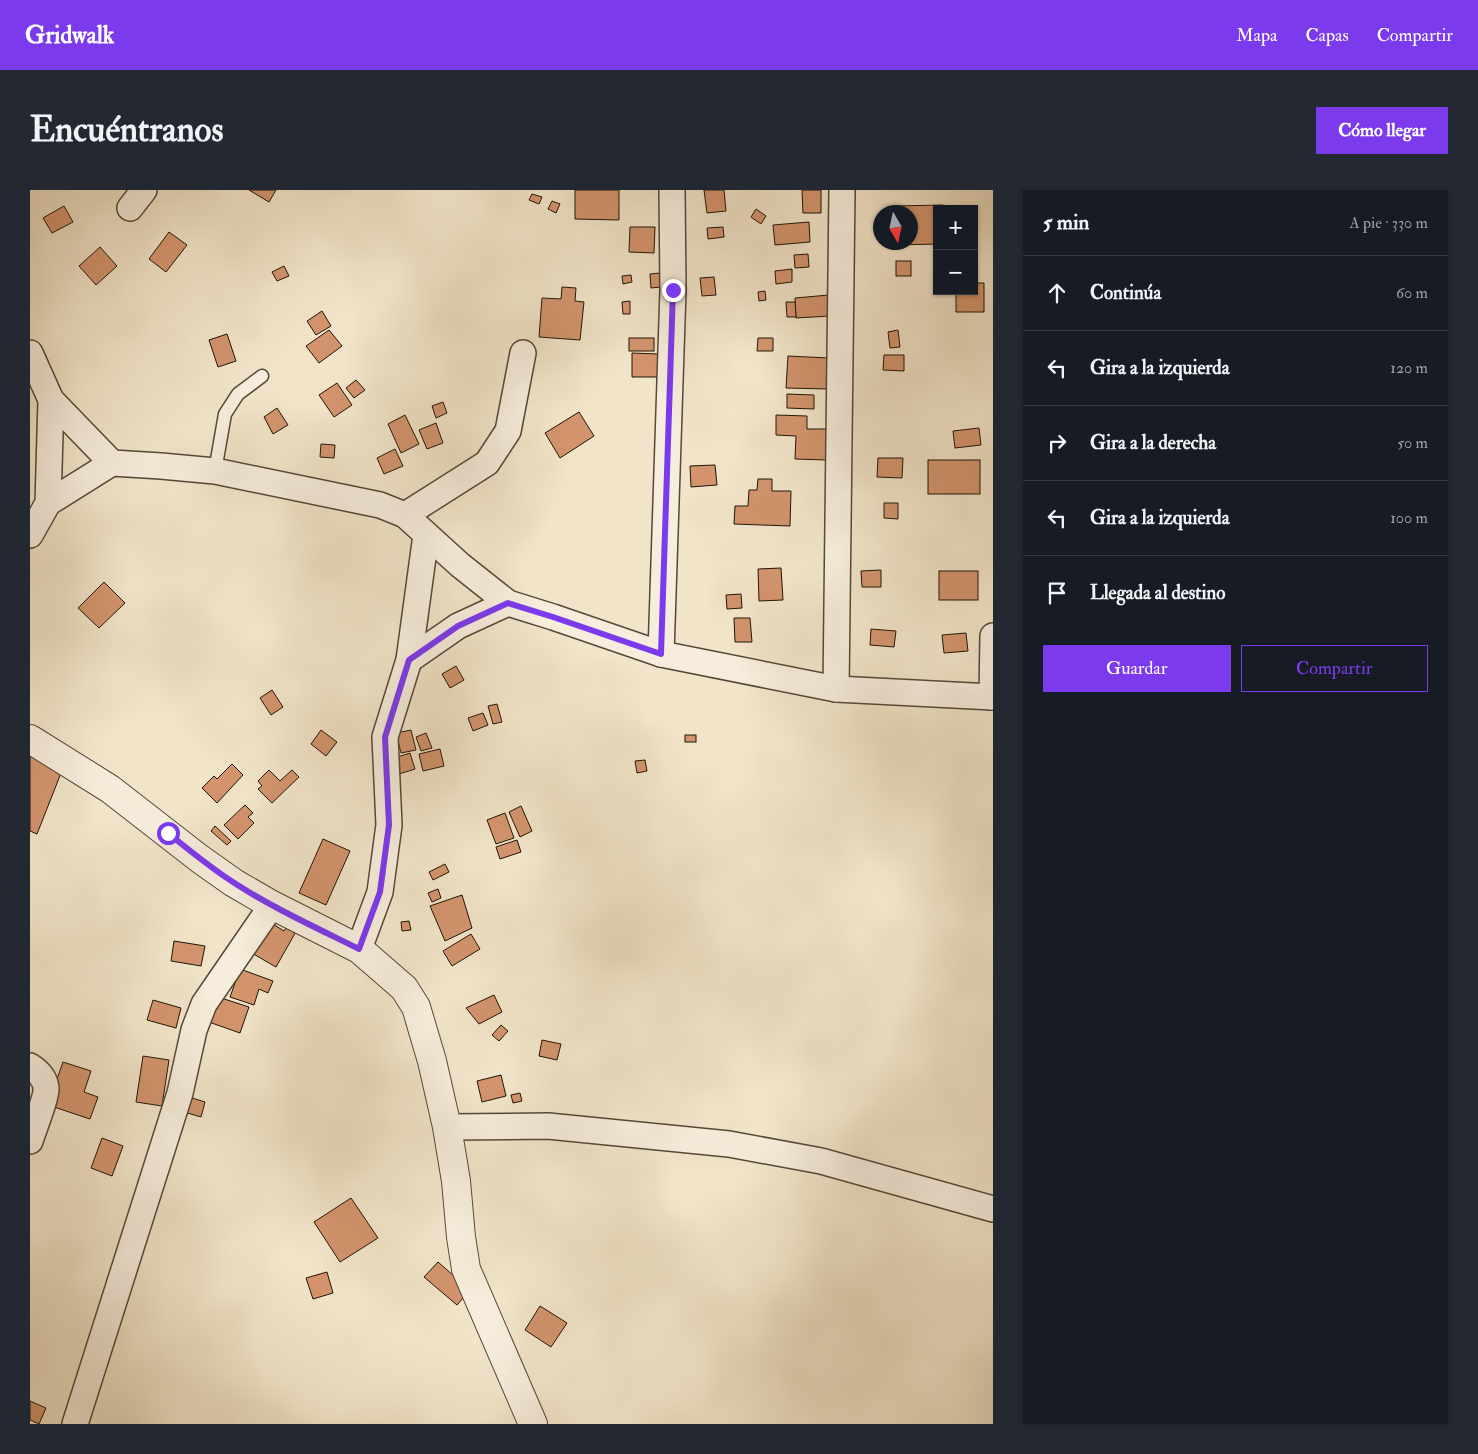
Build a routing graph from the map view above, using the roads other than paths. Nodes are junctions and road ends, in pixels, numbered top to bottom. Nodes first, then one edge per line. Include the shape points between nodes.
1 (672, 190) edge
2 (842, 190) edge
3 (30, 353) edge
4 (523, 353) dead end
5 (262, 376) dead end
6 (51, 400) junction
7 (112, 463) junction
8 (215, 471) junction
9 (48, 503) junction
10 (405, 515) junction
11 (426, 534) junction
12 (30, 535) edge
13 (508, 603) junction
14 (993, 636) edge
15 (661, 654) junction
16 (409, 660) junction
17 (836, 689) junction
18 (993, 697) edge
19 (30, 739) edge
20 (272, 906) junction
21 (359, 949) junction
22 (30, 1066) edge
23 (447, 1127) junction
24 (30, 1141) edge
25 (993, 1209) edge
26 (525, 1417) edge
27 (74, 1424) edge

1 - 15 street via 673,290
2 - 17 street
3 - 6 street
4 - 10 street via 508,431 487,463
5 - 8 lane via 238,394 225,414
6 - 7 street
6 - 9 street
7 - 8 street
7 - 9 street
8 - 10 street via 380,505
9 - 12 street
10 - 11 street
11 - 13 street
11 - 16 street
13 - 15 street
13 - 16 street via 458,626
14 - 18 street
15 - 17 street
16 - 21 street via 385,737 389,825 380,892
17 - 18 street
19 - 20 street via 110,789 200,859
20 - 21 street
20 - 27 street via 204,1004 197,1022 180,1093
21 - 23 street via 404,988 416,1007
22 - 24 street via 43,1077 46,1089
23 - 25 street via 548,1126 729,1144 821,1160
23 - 26 street via 466,1269

